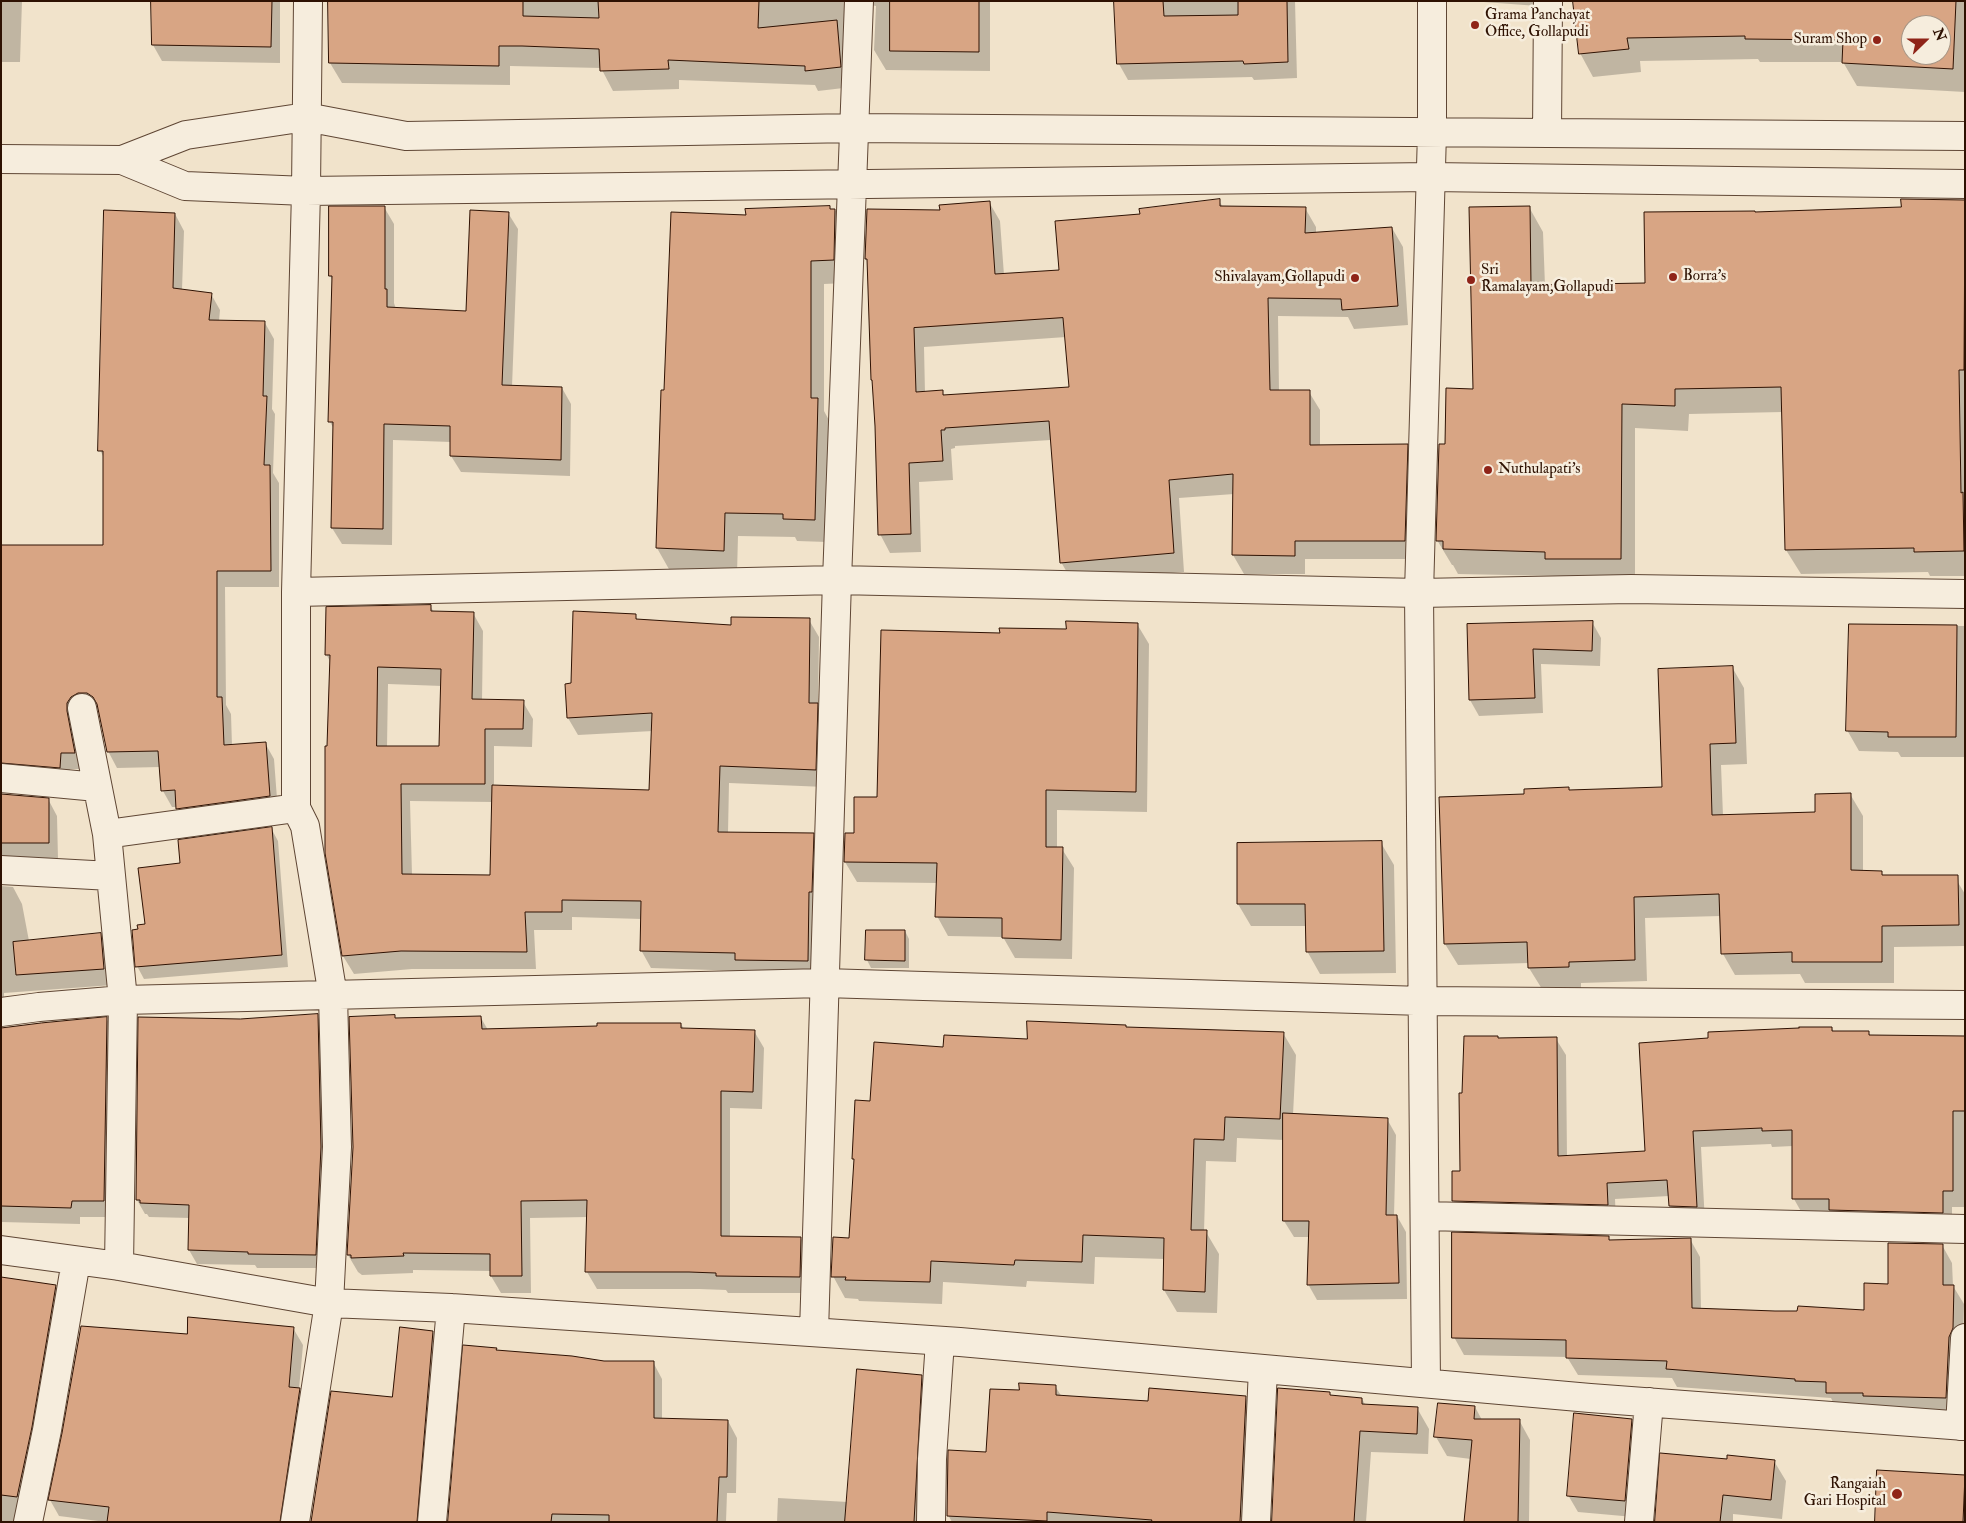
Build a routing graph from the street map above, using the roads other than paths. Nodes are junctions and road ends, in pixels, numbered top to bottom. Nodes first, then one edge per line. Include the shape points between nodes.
1 (308, 1) edge
2 (859, 1) edge
3 (1432, 1) edge
4 (1548, 1) edge
5 (306, 117) junction
6 (855, 128) junction
7 (1432, 132) junction
8 (1547, 133) junction
9 (1965, 136) edge
10 (1, 159) edge
11 (122, 160) junction
12 (1430, 177) junction
13 (852, 184) junction
14 (1965, 184) edge
15 (306, 191) junction
16 (836, 580) junction
17 (296, 592) junction
18 (1419, 592) junction
19 (1965, 594) edge
20 (82, 708) dead end
21 (1, 778) edge
22 (97, 787) junction
23 (296, 808) junction
24 (108, 834) junction
25 (1, 870) edge
26 (111, 876) junction
27 (824, 983) junction
28 (333, 996) junction
29 (123, 1000) junction
30 (1422, 1001) junction
31 (1965, 1005) edge
32 (1, 1012) edge
33 (1425, 1216) junction
34 (1965, 1229) edge
35 (1, 1250) edge
36 (76, 1261) junction
37 (119, 1266) junction
38 (329, 1303) junction
39 (451, 1308) junction
40 (814, 1332) junction
41 (1965, 1338) edge
42 (940, 1341) junction
43 (1263, 1369) junction
44 (1426, 1383) junction
45 (1649, 1402) junction
46 (1962, 1426) edge
47 (28, 1522) edge
48 (295, 1522) edge
49 (432, 1522) edge
50 (931, 1522) edge
51 (1256, 1522) edge
52 (1639, 1522) edge

1 - 5 street
2 - 6 street
3 - 7 street
4 - 8 street
5 - 6 street via 406,136
5 - 11 street via 186,135
5 - 15 street
6 - 7 street
6 - 13 street
7 - 8 street
7 - 12 street
8 - 9 street
10 - 11 street
11 - 15 street via 186,186
12 - 13 street
12 - 14 street
12 - 18 street
13 - 15 street
13 - 16 street
15 - 17 street
16 - 17 street
16 - 18 street
16 - 27 street
17 - 23 street
18 - 19 street via 1631,589
18 - 30 street
20 - 22 street
21 - 22 street
22 - 24 street
23 - 24 street
23 - 28 street via 305,826
24 - 26 street
25 - 26 street
26 - 29 street
27 - 28 street
27 - 30 street
27 - 40 street
28 - 29 street
28 - 38 street via 338,1147
29 - 32 street
29 - 37 street
30 - 31 street
30 - 33 street
33 - 34 street
33 - 44 street
35 - 36 street
36 - 37 street
36 - 47 street
37 - 38 street
38 - 39 street
38 - 48 street
39 - 40 street
39 - 49 street
40 - 42 street
41 - 46 street
42 - 43 street
42 - 50 street
43 - 44 street
43 - 51 street
44 - 45 street
45 - 46 street
45 - 52 street

